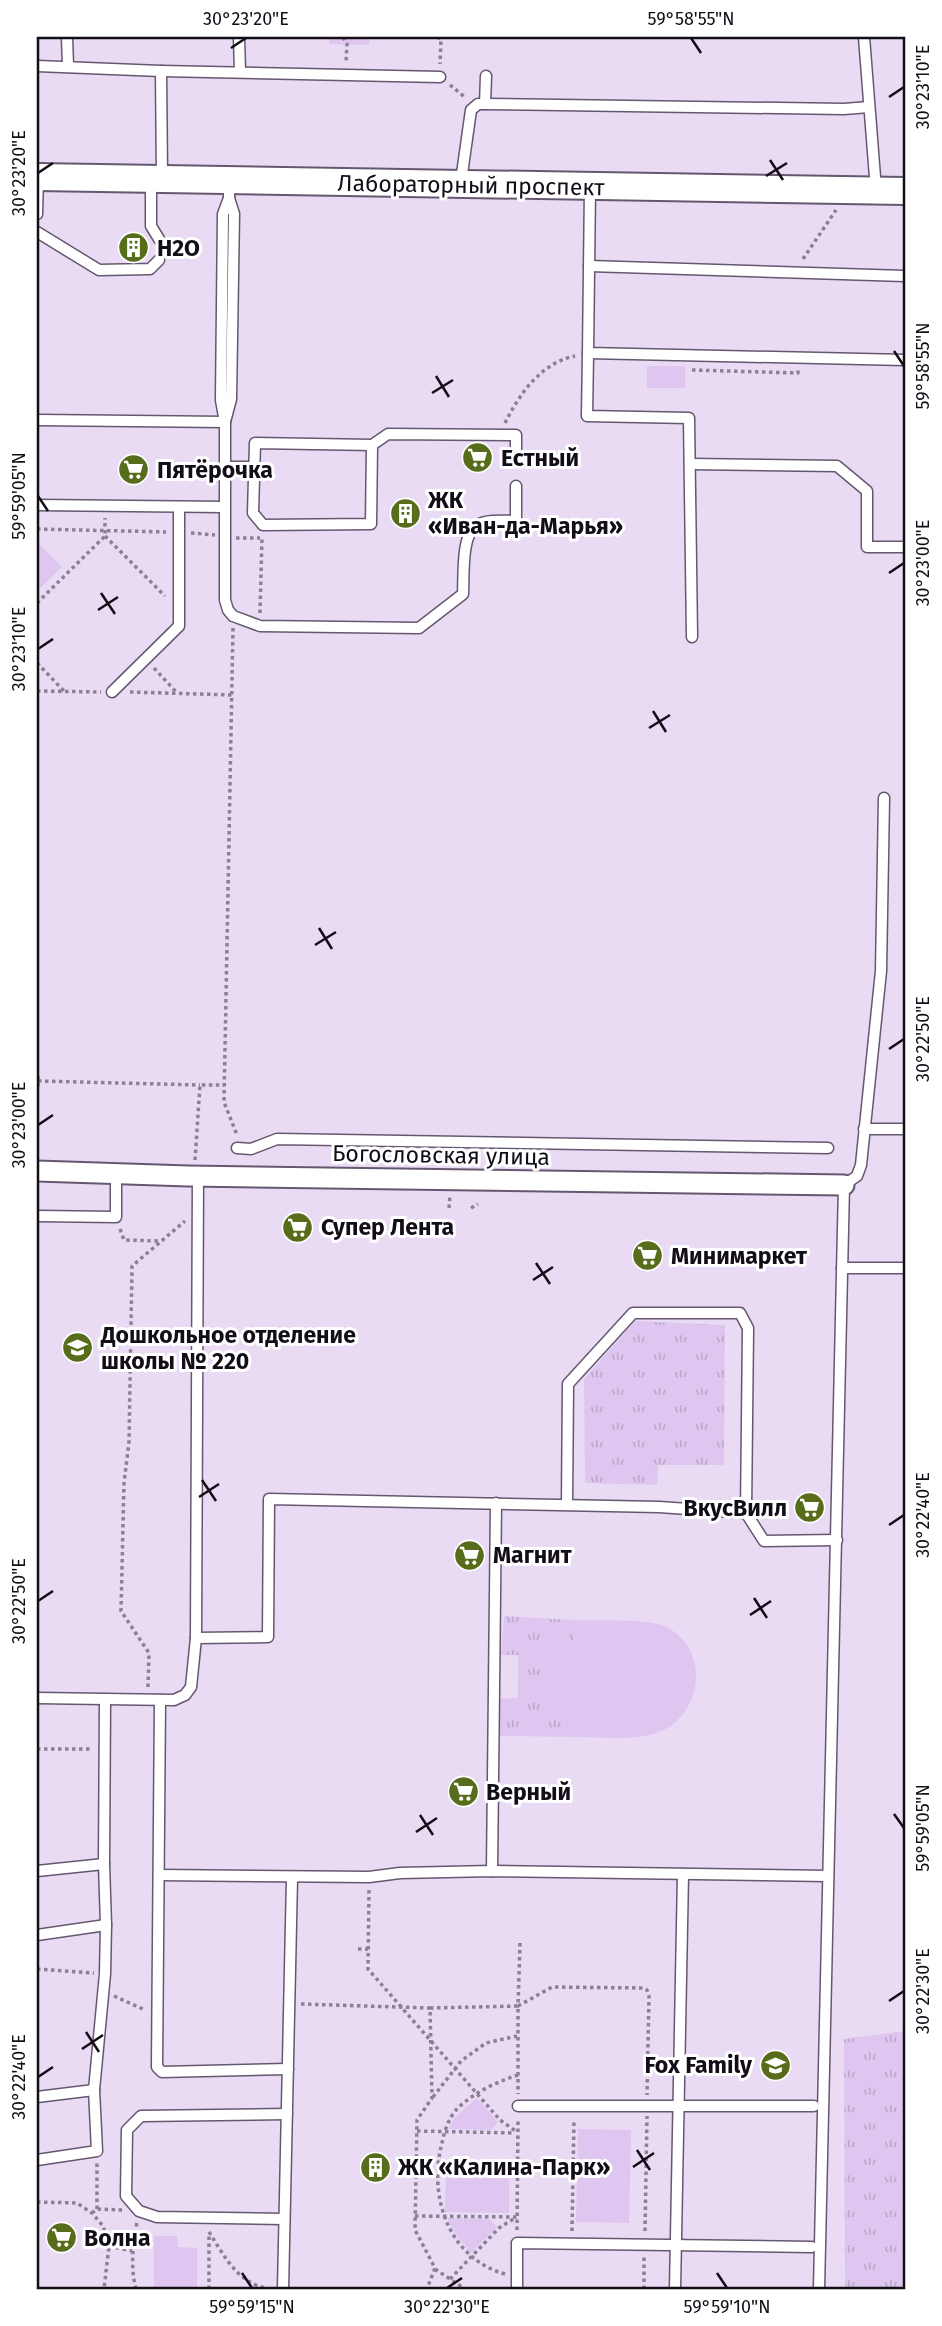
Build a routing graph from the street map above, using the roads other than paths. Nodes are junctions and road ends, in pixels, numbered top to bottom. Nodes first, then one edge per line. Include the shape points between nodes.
1 (67, 37) edge
2 (239, 37) edge
3 (864, 37) edge
4 (37, 66) edge
5 (68, 66) junction
6 (161, 71) junction
7 (240, 72) junction
8 (440, 76) road end
9 (486, 76) dead end
10 (482, 104) junction
11 (869, 107) junction
12 (38, 177) edge
13 (157, 179) junction
14 (461, 185) junction
15 (590, 187) junction
16 (229, 189) junction
17 (876, 191) junction
18 (905, 191) edge
19 (37, 214) edge
20 (37, 232) edge
21 (159, 239) dead end
22 (159, 260) dead end
23 (589, 266) junction
24 (905, 276) edge
25 (587, 353) junction
26 (905, 360) edge
27 (37, 420) edge
28 (225, 422) junction
29 (372, 445) junction
30 (516, 449) dead end
31 (690, 464) junction
32 (224, 467) junction
33 (253, 467) junction
34 (516, 485) dead end
35 (37, 505) edge
36 (224, 507) junction
37 (179, 508) junction
38 (905, 547) edge
39 (691, 637) dead end
40 (112, 692) road end
41 (884, 798) dead end
42 (864, 1129) junction
43 (905, 1129) edge
44 (237, 1148) road end
45 (828, 1148) dead end
46 (37, 1171) edge
47 (196, 1171) junction
48 (116, 1173) junction
49 (844, 1185) junction
50 (37, 1216) edge
51 (842, 1268) junction
52 (905, 1268) edge
53 (496, 1503) junction
54 (567, 1504) junction
55 (746, 1513) junction
56 (836, 1540) junction
57 (196, 1638) junction
58 (37, 1699) edge
59 (105, 1700) junction
60 (160, 1700) junction
61 (104, 1864) junction
62 (37, 1871) edge
63 (492, 1871) junction
64 (683, 1874) junction
65 (159, 1875) junction
66 (828, 1876) junction
67 (292, 1878) junction
68 (106, 1925) junction
69 (37, 1935) edge
70 (288, 2069) junction
71 (94, 2090) junction
72 (37, 2097) edge
73 (679, 2105) junction
74 (518, 2106) road end
75 (814, 2106) dead end
76 (286, 2114) junction
77 (37, 2160) edge
78 (284, 2218) junction
79 (676, 2244) junction
80 (812, 2247) dead end
81 (517, 2284) edge
82 (283, 2289) edge
83 (675, 2289) edge
84 (819, 2289) edge

1 - 5 lane
2 - 7 lane
3 - 11 lane
4 - 5 lane
5 - 6 lane
6 - 7 lane
6 - 13 lane
7 - 8 lane
9 - 10 lane
10 - 11 lane
10 - 14 lane via 471,110
11 - 17 lane
12 - 13 street, Лабораторный проспект
12 - 19 lane
13 - 16 street, Лабораторный проспект
13 - 21 lane via 151,226
14 - 15 street, Лабораторный проспект
14 - 16 street, Лабораторный проспект
15 - 17 street, Лабораторный проспект
15 - 23 lane
16 - 28 lane via 223,214 220,400
17 - 18 street, Лабораторный проспект
20 - 22 lane via 99,270 150,269
23 - 24 lane
23 - 25 lane
25 - 26 lane
25 - 31 lane via 587,416 689,418
27 - 28 lane
28 - 32 lane
29 - 30 lane via 388,434 516,435
29 - 33 lane via 255,443
29 - 33 lane via 371,524 263,524 253,513
31 - 38 lane via 837,466 867,491 867,547
31 - 39 lane
32 - 33 lane
32 - 36 lane
34 - 36 lane via 516,521 475,526 467,536 463,594 419,628 260,626 233,616 225,600
35 - 37 lane
36 - 37 lane
37 - 40 lane via 179,626
41 - 42 lane via 881,971
42 - 43 lane
42 - 49 lane via 861,1165 857,1176
44 - 45 lane via 251,1149 277,1139
46 - 48 street, Богословская улица
47 - 48 street, Богословская улица
47 - 49 street, Богословская улица
47 - 57 lane
48 - 50 lane via 116,1217
49 - 51 lane
51 - 52 lane
51 - 56 lane
53 - 54 lane
53 - 57 lane via 269,1499 268,1637
53 - 63 lane
54 - 55 lane
54 - 55 lane via 568,1384 633,1313 740,1313 748,1328
55 - 56 lane via 764,1541
56 - 66 lane
57 - 60 lane via 191,1687 174,1700
58 - 59 lane
59 - 60 lane
59 - 61 lane
60 - 65 lane
61 - 62 lane
61 - 68 lane
63 - 64 lane
63 - 67 lane
64 - 66 lane
64 - 73 lane
65 - 67 lane
65 - 70 lane via 157,2067 162,2071
66 - 84 lane
67 - 70 lane
68 - 69 lane
68 - 71 lane
70 - 76 lane
71 - 72 lane
71 - 77 lane via 97,2151
73 - 74 lane
73 - 75 lane
73 - 79 lane
76 - 78 lane
76 - 78 lane via 141,2116 127,2130 126,2196 139,2211 157,2217
78 - 82 lane
79 - 80 lane
79 - 81 lane via 517,2243
79 - 83 lane

